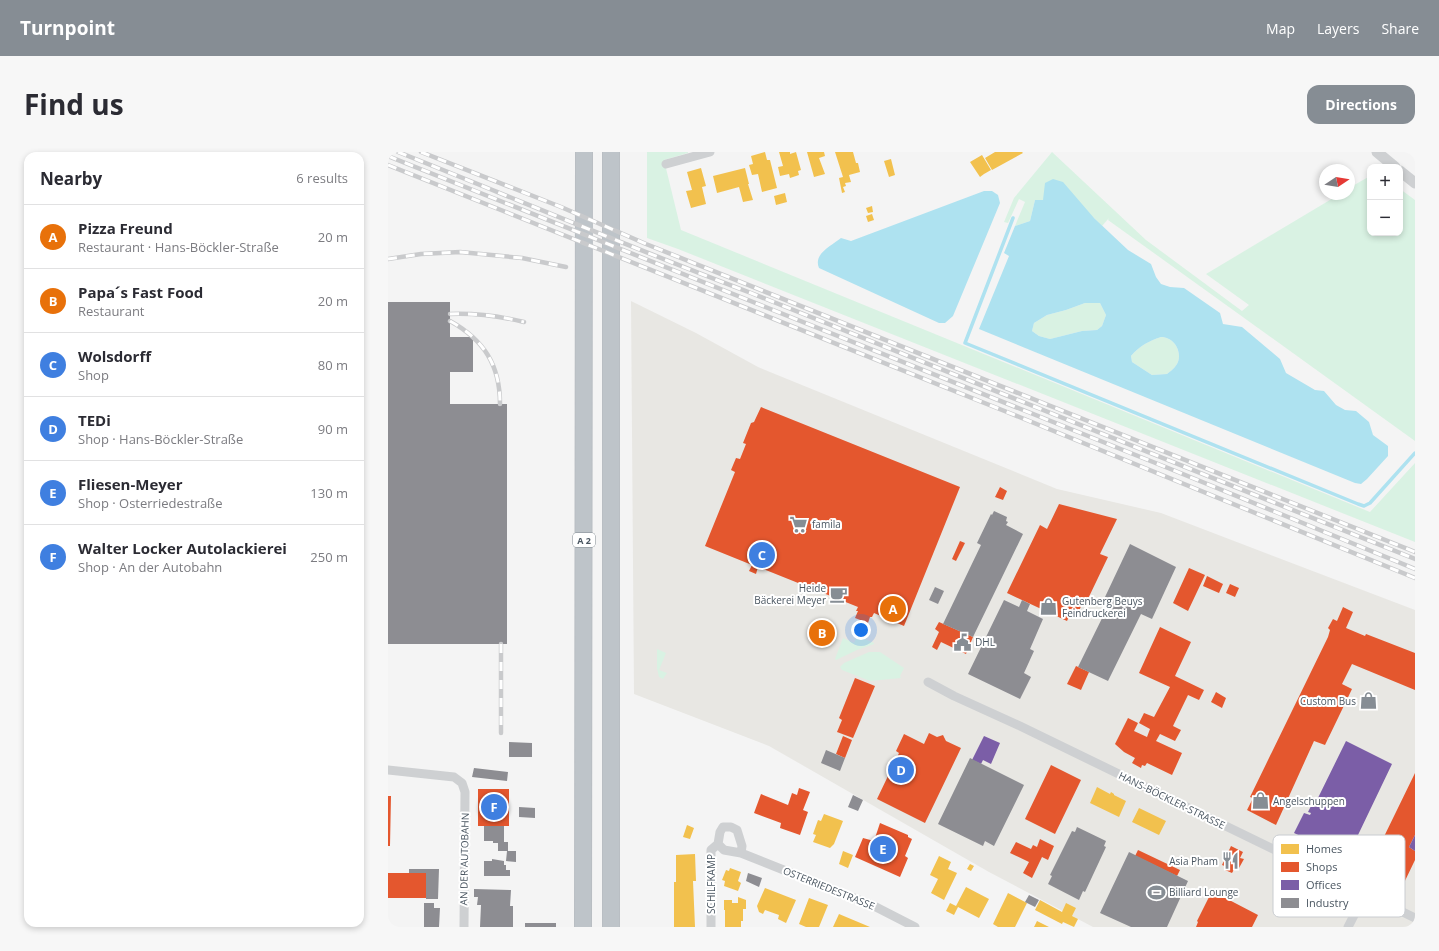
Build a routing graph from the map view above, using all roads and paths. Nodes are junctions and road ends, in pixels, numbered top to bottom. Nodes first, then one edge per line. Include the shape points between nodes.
1 (584, 152) edge
2 (611, 152) edge
3 (710, 152) edge
4 (1377, 152) edge
5 (666, 164) dead end
6 (1391, 164) edge
7 (1403, 173) edge
8 (1415, 183) edge
9 (928, 682) dead end
10 (388, 770) edge
11 (718, 844) junction
12 (1273, 849) edge
13 (741, 853) junction
14 (1405, 913) edge
15 (1353, 917) edge
16 (1415, 918) edge
17 (464, 927) edge
18 (583, 927) edge
19 (611, 927) edge
20 (711, 927) edge
21 (915, 927) edge
22 (1348, 927) edge

1 - 18 highway, A 2
2 - 19 highway
3 - 5 street
4 - 6 street
7 - 8 street
9 - 12 street, HANS-BÖCKLER-STRASSE
10 - 17 street, AN DER AUTOBAHN via 454,778 462,783 465,792
11 - 13 street, OSTERRIEDESTRASSE via 724,850
11 - 13 street via 723,827 731,827 737,830 742,846
11 - 20 street, SCHILFKAMP via 711,850
13 - 21 street, OSTERRIEDESTRASSE via 874,906
14 - 16 street, HANS-BÖCKLER-STRASSE
15 - 22 street

